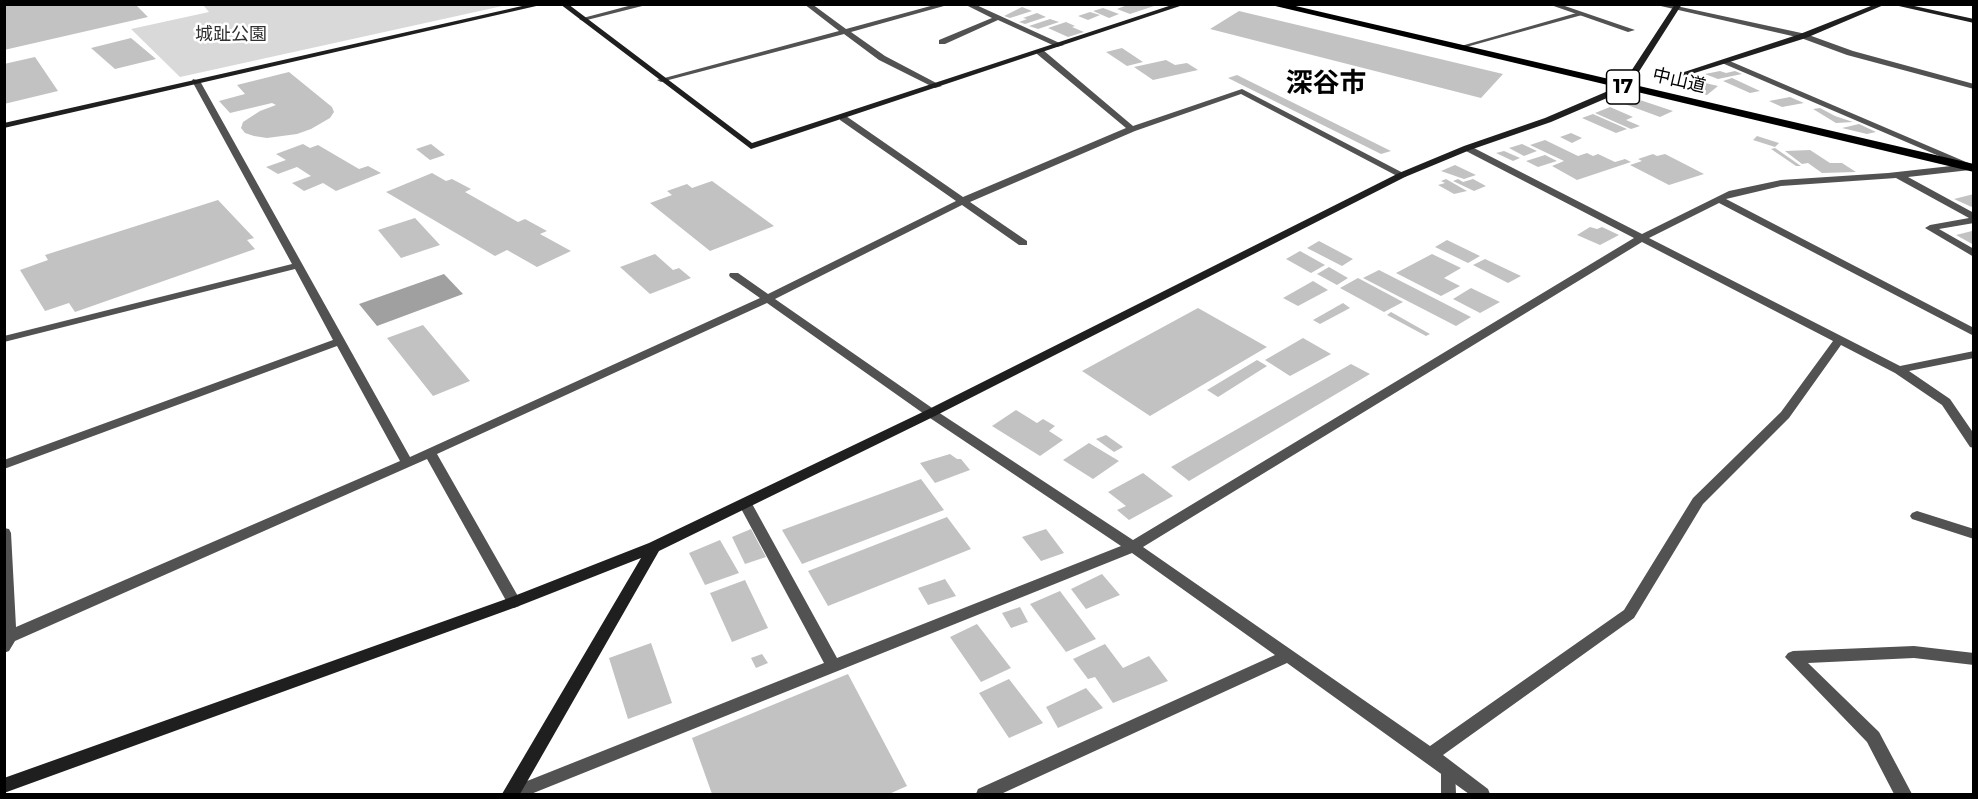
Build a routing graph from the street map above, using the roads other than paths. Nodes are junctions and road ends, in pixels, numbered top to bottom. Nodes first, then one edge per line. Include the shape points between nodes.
1 (542, 4) edge
2 (563, 4) edge
3 (647, 4) edge
4 (807, 4) edge
5 (948, 4) edge
6 (967, 4) edge
7 (1183, 4) edge
8 (1272, 4) edge
9 (1551, 4) edge
10 (1655, 4) edge
11 (1883, 4) edge
12 (1893, 4) edge
13 (1292, 6) edge
14 (1677, 7) edge
15 (1580, 14) junction
16 (998, 18) junction
17 (583, 19) junction
18 (1974, 21) edge
19 (1631, 30) dead end
20 (844, 32) junction
21 (1803, 36) junction
22 (942, 42) dead end
23 (1060, 45) junction
24 (1457, 48) junction
25 (1040, 52) junction
26 (1725, 61) junction
27 (1682, 75) dead end
28 (661, 80) junction
29 (196, 81) junction
30 (938, 86) junction
31 (1625, 87) junction
32 (1974, 87) edge
33 (843, 118) junction
34 (4, 126) edge
35 (1132, 129) junction
36 (1467, 148) junction
37 (1972, 168) edge
38 (1402, 175) junction
39 (1898, 175) junction
40 (1719, 199) junction
41 (963, 201) junction
42 (1974, 218) edge
43 (1644, 237) junction
44 (1023, 243) dead end
45 (1974, 254) edge
46 (298, 265) junction
47 (734, 275) dead end
48 (767, 299) junction
49 (1974, 333) edge
50 (4, 339) edge
51 (1840, 339) junction
52 (338, 342) junction
53 (1974, 354) edge
54 (1899, 370) junction
55 (931, 413) junction
56 (1974, 444) edge
57 (429, 453) junction
58 (407, 463) junction
59 (4, 465) edge
60 (745, 503) junction
61 (1917, 516) dead end
62 (4, 533) edge
63 (1974, 534) edge
64 (654, 546) junction
65 (1133, 547) junction
66 (514, 602) junction
67 (7, 642) edge
68 (1287, 656) junction
69 (1974, 659) edge
70 (834, 667) junction
71 (1430, 755) junction
72 (1448, 769) junction
73 (4, 786) edge
74 (512, 795) edge
75 (984, 795) edge
76 (1449, 795) edge
77 (1482, 795) edge
78 (1904, 795) edge

1 - 29 street
2 - 17 street
3 - 17 street
4 - 20 street
5 - 20 street
6 - 16 street
7 - 23 street
8 - 13 highway, 中山道 / 17
9 - 15 street
10 - 14 street
11 - 21 street
12 - 18 street
13 - 24 highway, 中山道 / 17
14 - 21 street
14 - 31 street
15 - 19 street
15 - 24 lane
16 - 22 street
16 - 23 street
17 - 28 street
20 - 28 street
20 - 30 street via 882,58
21 - 26 street
21 - 32 street
23 - 25 street
24 - 31 highway, 中山道 / 17
25 - 30 street
25 - 35 street
26 - 27 street
26 - 37 street
28 - 33 street via 751,146
29 - 34 street
29 - 46 street
30 - 33 street
31 - 36 street via 1548,120
31 - 37 highway, 中山道 / 17
33 - 41 street
35 - 38 street via 1242,91
35 - 41 street
36 - 38 street
36 - 43 street
37 - 39 street
38 - 55 street
39 - 40 street via 1781,183
39 - 42 street
40 - 43 street
40 - 49 street
41 - 44 street
41 - 48 street
42 - 45 street via 1930,228
43 - 51 street
43 - 65 street
46 - 50 street
46 - 52 street
47 - 48 street
48 - 55 street
48 - 57 street
51 - 54 street
51 - 71 street via 1785,415 1698,501 1629,614
52 - 58 street
52 - 59 street
53 - 54 street
54 - 56 street via 1946,402
55 - 60 street
55 - 65 street
57 - 58 street
57 - 66 street
58 - 67 street
60 - 64 street
60 - 70 street
61 - 63 street
62 - 67 street
64 - 66 street
64 - 74 street
65 - 68 street
65 - 70 street
66 - 73 street
68 - 71 street
68 - 75 street
69 - 78 street via 1914,652 1793,657 1873,737
70 - 74 street
71 - 72 street
72 - 76 lane
72 - 77 street

